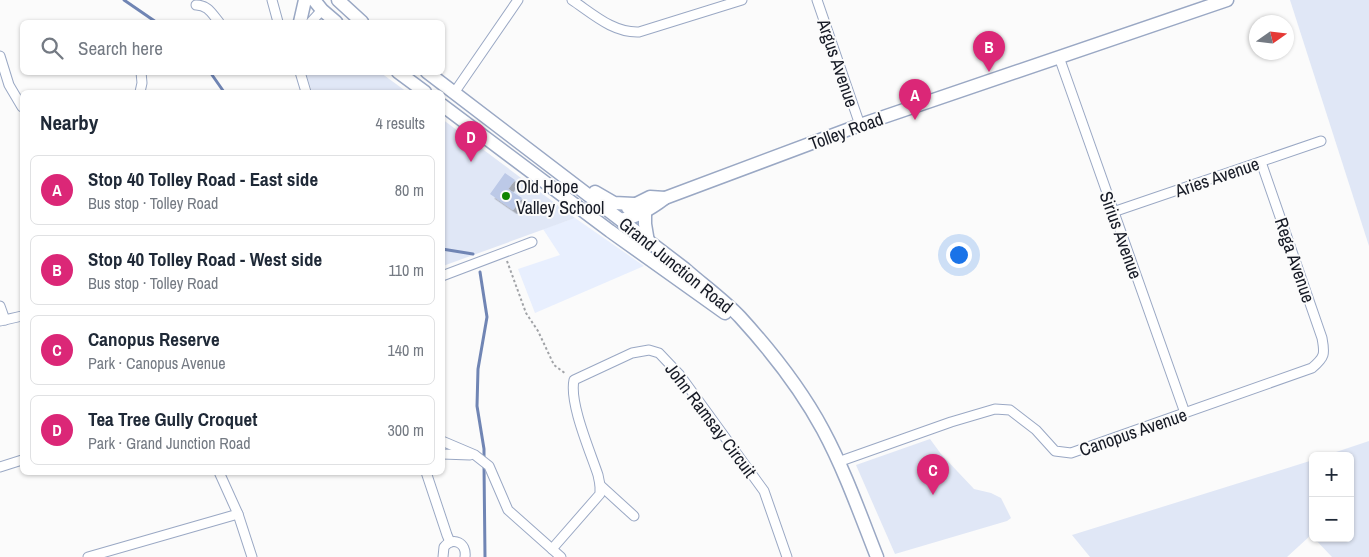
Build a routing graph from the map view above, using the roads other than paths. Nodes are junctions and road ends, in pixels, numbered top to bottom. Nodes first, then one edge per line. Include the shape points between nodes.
1 (272, 0) edge
2 (305, 0) edge
3 (331, 0) edge
4 (338, 0) edge
5 (518, 0) edge
6 (572, 0) edge
7 (742, 0) edge
8 (817, 0) edge
9 (1227, 0) edge
10 (1210, 3) edge
11 (196, 5) dead end
12 (318, 5) edge
13 (217, 20) edge
14 (277, 20) edge
15 (300, 20) edge
16 (312, 20) edge
17 (334, 20) edge
18 (360, 20) edge
19 (0, 56) edge
20 (1058, 57) junction
21 (141, 75) edge
22 (301, 75) edge
23 (402, 75) edge
24 (431, 75) edge
25 (140, 90) edge
26 (305, 90) edge
27 (423, 90) edge
28 (454, 93) junction
29 (20, 104) edge
30 (445, 105) edge
31 (445, 107) edge
32 (860, 125) junction
33 (1320, 141) dead end
34 (527, 148) junction
35 (1261, 162) junction
36 (640, 207) junction
37 (1113, 212) junction
38 (621, 220) junction
39 (610, 231) junction
40 (532, 242) dead end
41 (648, 242) junction
42 (445, 275) edge
43 (0, 306) edge
44 (20, 316) edge
45 (2, 320) edge
46 (753, 334) junction
47 (1322, 359) joint
48 (1185, 414) junction
49 (445, 442) edge
50 (445, 454) edge
51 (476, 456) junction
52 (20, 461) edge
53 (838, 462) junction
54 (0, 467) edge
55 (220, 475) edge
56 (427, 475) edge
57 (600, 485) junction
58 (238, 514) junction
59 (634, 516) dead end
60 (450, 542) junction
61 (552, 549) junction
62 (441, 556) edge
63 (89, 557) edge
64 (252, 557) edge
65 (465, 557) edge
66 (562, 557) edge
67 (787, 557) edge
68 (877, 557) edge

1 - 14 street
2 - 15 main road
3 - 12 main road
4 - 18 main road
5 - 28 street
6 - 7 street via 611,26 629,32 644,31
8 - 32 street, Argus Avenue
9 - 10 main road, Tolley Road
10 - 20 main road, Tolley Road
11 - 13 street via 207,7
12 - 16 street
12 - 17 main road
19 - 29 street via 9,85
20 - 32 main road, Tolley Road
20 - 37 street, Sirius Avenue
21 - 25 street
22 - 26 street
23 - 27 main road
24 - 28 main road, Grand Junction Road
28 - 30 main road
28 - 34 main road, Grand Junction Road
31 - 39 main road, Grand Junction Road
32 - 36 main road, Tolley Road
33 - 35 street, Aries Avenue
34 - 36 main road via 542,152 609,201
34 - 38 main road, Grand Junction Road
35 - 37 street, Aries Avenue
35 - 47 street, Rega Avenue via 1322,338
36 - 38 main road, Tolley Road via 622,214
36 - 41 main road
37 - 48 street, Sirius Avenue
38 - 39 main road, Tolley Road
38 - 41 main road, Grand Junction Road
39 - 46 main road, Grand Junction Road
40 - 42 street
41 - 46 main road, Grand Junction Road via 721,299
43 - 45 street
44 - 45 street
46 - 53 main road, Grand Junction Road via 804,398
47 - 48 street, Canopus Avenue via 1312,368
48 - 53 street, Canopus Avenue via 1071,453 1055,451 1036,430 1010,410 995,409
49 - 51 street
50 - 51 street
51 - 61 street via 489,466 508,510
52 - 54 street
53 - 68 main road, Grand Junction Road
55 - 58 street
56 - 60 street
57 - 59 street
57 - 61 street via 600,494
57 - 67 street, John Ramsay Circuit via 576,408 572,388 574,380 632,353 649,350 660,353 679,374 764,491
58 - 63 street
58 - 64 street
60 - 62 street
60 - 65 street via 463,545
61 - 66 street

